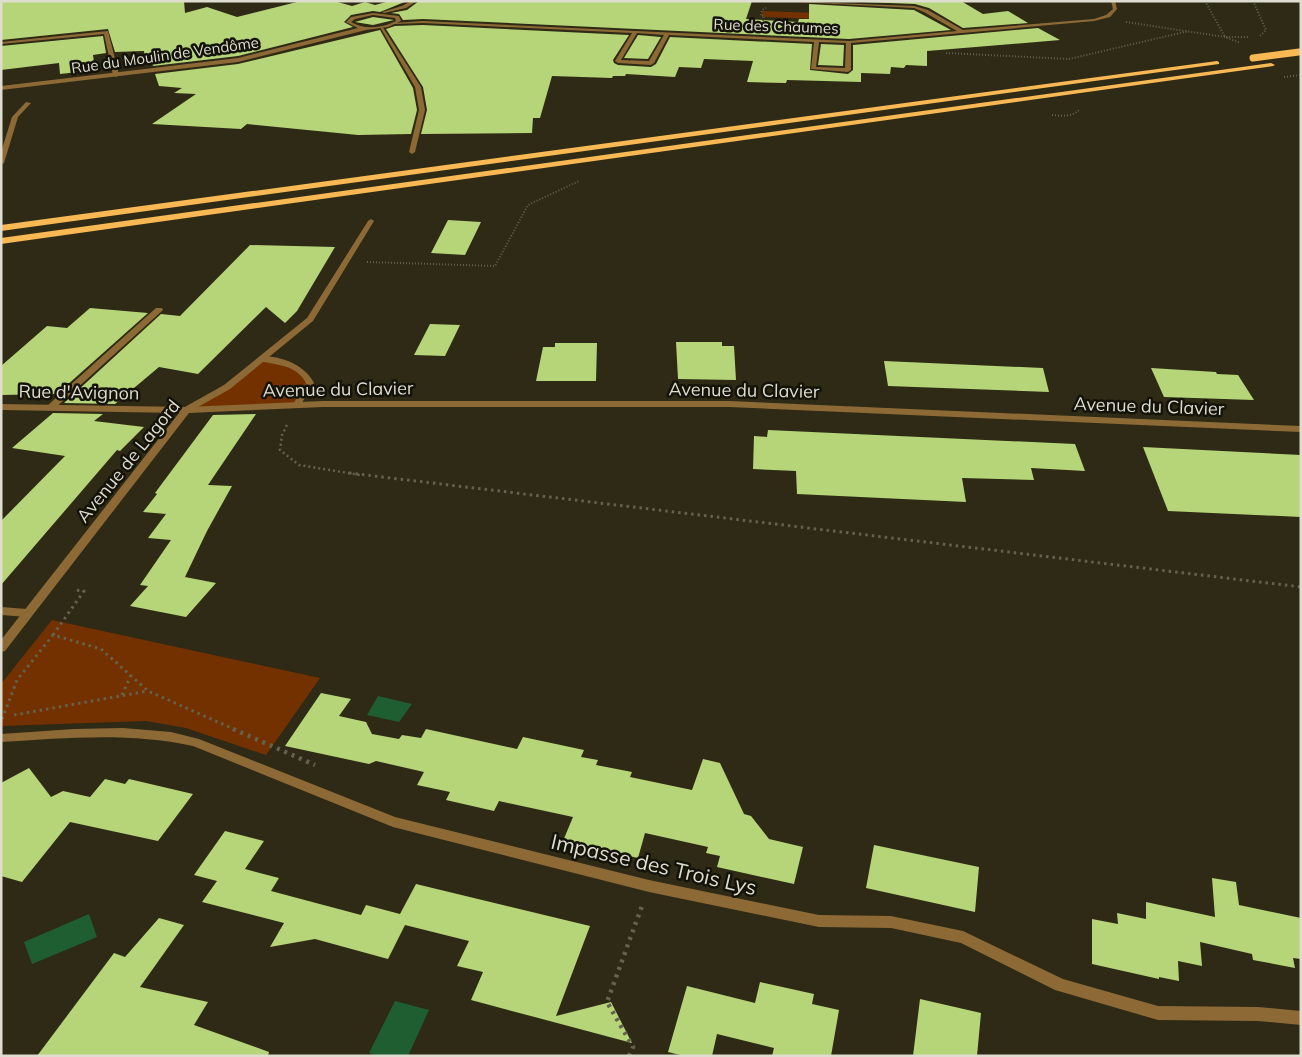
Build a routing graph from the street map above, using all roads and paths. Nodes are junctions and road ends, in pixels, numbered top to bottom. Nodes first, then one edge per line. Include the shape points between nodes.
1 (416, 1) edge
2 (781, 1) edge
3 (1113, 1) edge
4 (1206, 1) edge
5 (1254, 1) edge
6 (404, 7) junction
7 (768, 7) dead end
8 (378, 14) junction
9 (1100, 18) junction
10 (396, 19) junction
11 (352, 25) junction
12 (382, 27) junction
13 (366, 28) junction
14 (1189, 31) junction
15 (635, 32) junction
16 (962, 32) junction
17 (667, 34) junction
18 (1260, 36) dead end
19 (1226, 37) junction
20 (1250, 37) dead end
21 (330, 38) junction
22 (757, 38) junction
23 (817, 41) junction
24 (849, 42) junction
25 (1, 43) edge
26 (1242, 44) dead end
27 (1300, 52) edge
28 (940, 53) dead end
29 (1243, 60) dead end
30 (1223, 62) dead end
31 (1281, 64) dead end
32 (116, 75) junction
33 (1301, 75) edge
34 (1281, 78) dead end
35 (1, 88) edge
36 (28, 103) dead end
37 (1079, 105) dead end
38 (1052, 115) dead end
39 (412, 152) dead end
40 (1, 162) edge
41 (584, 179) dead end
42 (134, 210) junction
43 (1, 220) edge
44 (371, 221) dead end
45 (1, 228) edge
46 (1, 241) edge
47 (346, 262) junction
48 (160, 310) dead end
49 (262, 359) junction
50 (297, 404) junction
51 (1, 407) edge
52 (50, 408) junction
53 (186, 410) junction
54 (1301, 429) edge
55 (48, 587) junction
56 (1301, 587) edge
57 (1, 611) edge
58 (28, 613) junction
59 (53, 635) junction
60 (1, 648) edge
61 (131, 675) junction
62 (148, 691) junction
63 (122, 695) junction
64 (3, 716) junction
65 (1, 722) edge
66 (1, 738) edge
67 (318, 766) dead end
68 (649, 886) junction
69 (1301, 1018) edge
70 (629, 1056) edge

1 - 6 street
2 - 16 street via 914,7
3 - 9 street via 1115,9
4 - 19 path
5 - 18 path via 1266,30
6 - 8 street
6 - 10 street
7 - 22 path via 762,10 761,16 764,16
8 - 10 street
8 - 11 street, Rue du Moulin de Vendôme via 353,18 348,22
9 - 14 path
9 - 16 street, Rue des Chaumes
10 - 12 street
10 - 15 street, Rue des Chaumes
11 - 13 street
11 - 21 street, Rue du Moulin de Vendôme
12 - 13 street
12 - 39 street via 418,87 422,110
13 - 21 street, Rue du Moulin de Vendôme
14 - 19 path
14 - 28 path via 1068,59
15 - 17 street, Rue des Chaumes
15 - 17 street via 618,61 651,63
16 - 24 street, Rue des Chaumes
17 - 22 street, Rue des Chaumes
19 - 20 path
19 - 26 path
21 - 32 street, Rue du Moulin de Vendôme via 238,60
22 - 23 street, Rue des Chaumes
23 - 24 street, Rue des Chaumes
23 - 24 street via 813,68 848,70
25 - 32 street via 106,32
27 - 29 highway, bridge
30 - 42 highway
31 - 46 highway
32 - 35 street, Rue du Moulin de Vendôme
33 - 34 path
36 - 40 street via 15,117
37 - 38 path via 1074,115
41 - 47 path via 528,205 495,266
42 - 43 highway
42 - 45 highway
44 - 47 street, Avenue de Lagord
47 - 49 street, Avenue de Lagord via 310,319
48 - 52 street
49 - 50 street via 286,364 308,376 310,384
49 - 53 street, Avenue de Lagord via 227,386
50 - 53 street, Avenue du Clavier
50 - 54 street, Avenue du Clavier via 729,404
50 - 56 path via 282,435 280,450 299,465
51 - 52 street, Rue d'Avignon
52 - 53 street, Rue d'Avignon
53 - 55 street, Avenue de Lagord
55 - 58 street, Avenue de Lagord
55 - 59 path via 84,590
57 - 58 street
58 - 60 street, Avenue de Lagord
59 - 61 path via 101,650
59 - 64 path via 17,680
61 - 62 path
61 - 63 path
62 - 63 path
62 - 67 path
63 - 64 path
64 - 65 path
66 - 68 street, Impasse des Trois Lys via 82,733 176,737 393,822
68 - 69 street, Impasse des Trois Lys via 819,921 891,922 963,937 1060,985 1158,1013
68 - 70 path via 606,1002 633,1047

